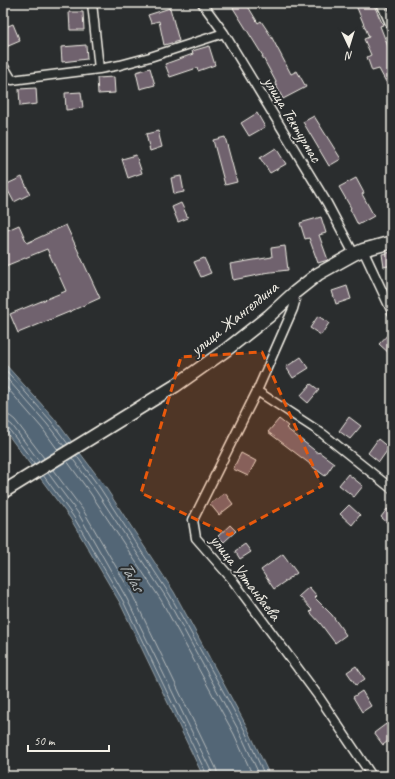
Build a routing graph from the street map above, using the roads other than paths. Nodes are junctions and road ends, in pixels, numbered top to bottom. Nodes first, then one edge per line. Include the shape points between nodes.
1 (92, 3) edge
2 (202, 3) edge
3 (381, 3) edge
4 (392, 28) edge
5 (224, 33) junction
6 (3, 65) edge
7 (99, 69) junction
8 (392, 242) edge
9 (358, 252) junction
10 (294, 292) junction
11 (392, 312) edge
12 (257, 391) junction
13 (392, 489) edge
14 (3, 492) edge
15 (372, 776) edge

1 - 7 street
2 - 5 street, улица Тектурмас
3 - 4 street
5 - 7 street via 150,57
5 - 9 street, улица Тектурмас
6 - 7 street via 12,80
8 - 9 street, улица Жангелдина
9 - 10 street, улица Жангелдина via 318,274
9 - 11 street, улица Тектурмас
10 - 12 street, улица Ултанбаева via 293,309
10 - 14 street, улица Жангелдина via 269,316 226,350 175,386
12 - 13 street via 323,434
12 - 15 street, улица Ултанбаева via 194,520 196,538 240,590 319,697

